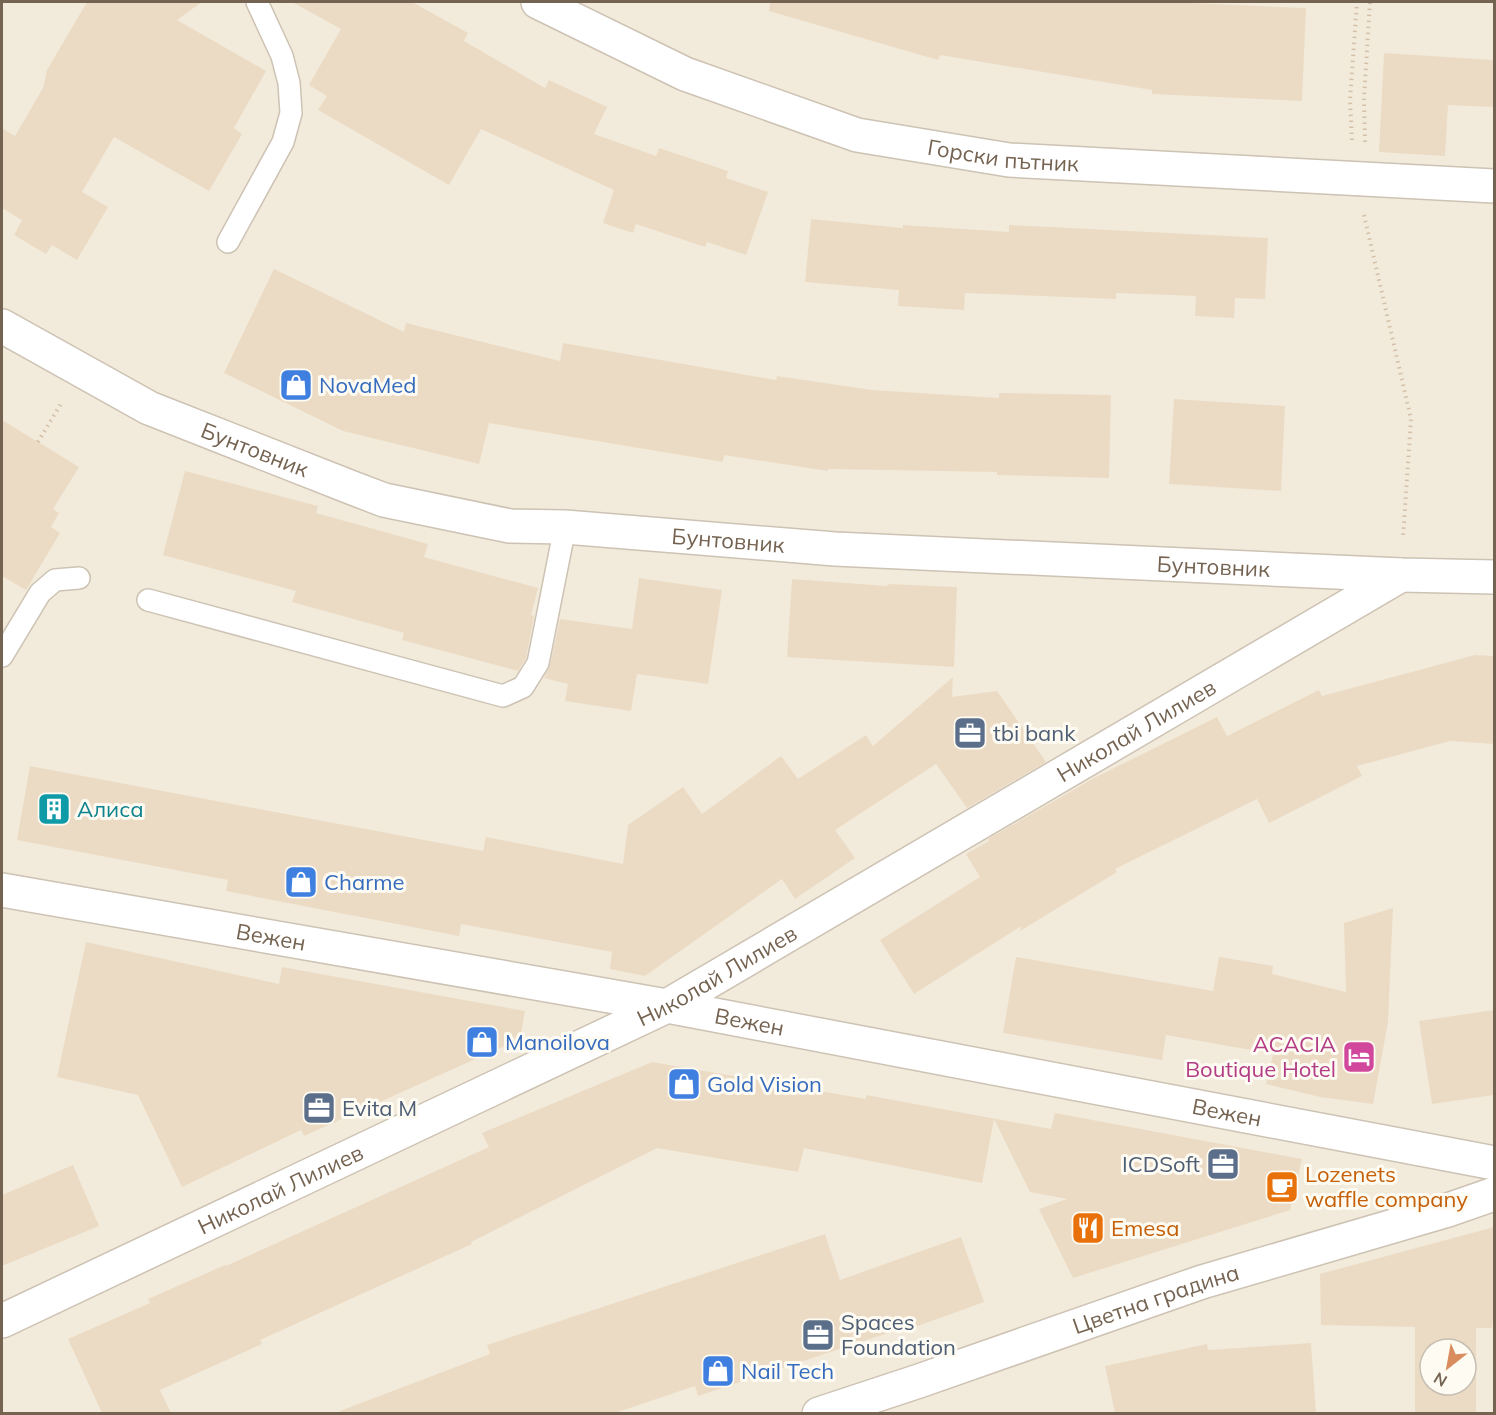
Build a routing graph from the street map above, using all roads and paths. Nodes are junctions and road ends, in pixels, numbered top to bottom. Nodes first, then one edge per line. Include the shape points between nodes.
1 (257, 2) edge
2 (538, 2) edge
3 (1357, 2) edge
4 (1370, 2) edge
5 (1360, 179) junction
6 (1494, 186) edge
7 (228, 242) dead end
8 (2, 326) edge
9 (63, 400) dead end
10 (38, 442) dead end
11 (565, 528) junction
12 (1401, 575) junction
13 (1494, 577) edge
14 (79, 578) dead end
15 (148, 600) dead end
16 (2, 656) edge
17 (2, 890) edge
18 (667, 1006) junction
19 (1494, 1163) edge
20 (1494, 1194) edge
21 (2, 1320) edge
22 (819, 1413) edge

1 - 7 lane via 282,56 291,112 283,142
2 - 5 street, Горски пътник via 686,74 857,135 1009,160
3 - 5 path via 1350,100
4 - 5 path
5 - 6 street, Горски пътник
5 - 12 path via 1411,419
8 - 11 street, Бунтовник via 149,408 384,500 510,526
9 - 10 path
11 - 12 street, Бунтовник via 835,549
11 - 15 lane via 538,663 523,687 503,696
12 - 13 street, Бунтовник
12 - 18 street, Николай Лилиев
14 - 16 lane via 55,580 40,593
17 - 18 street, Вежен
18 - 19 street, Вежен
18 - 21 street, Николай Лилиев
20 - 22 street, Цветна градина via 1202,1282

